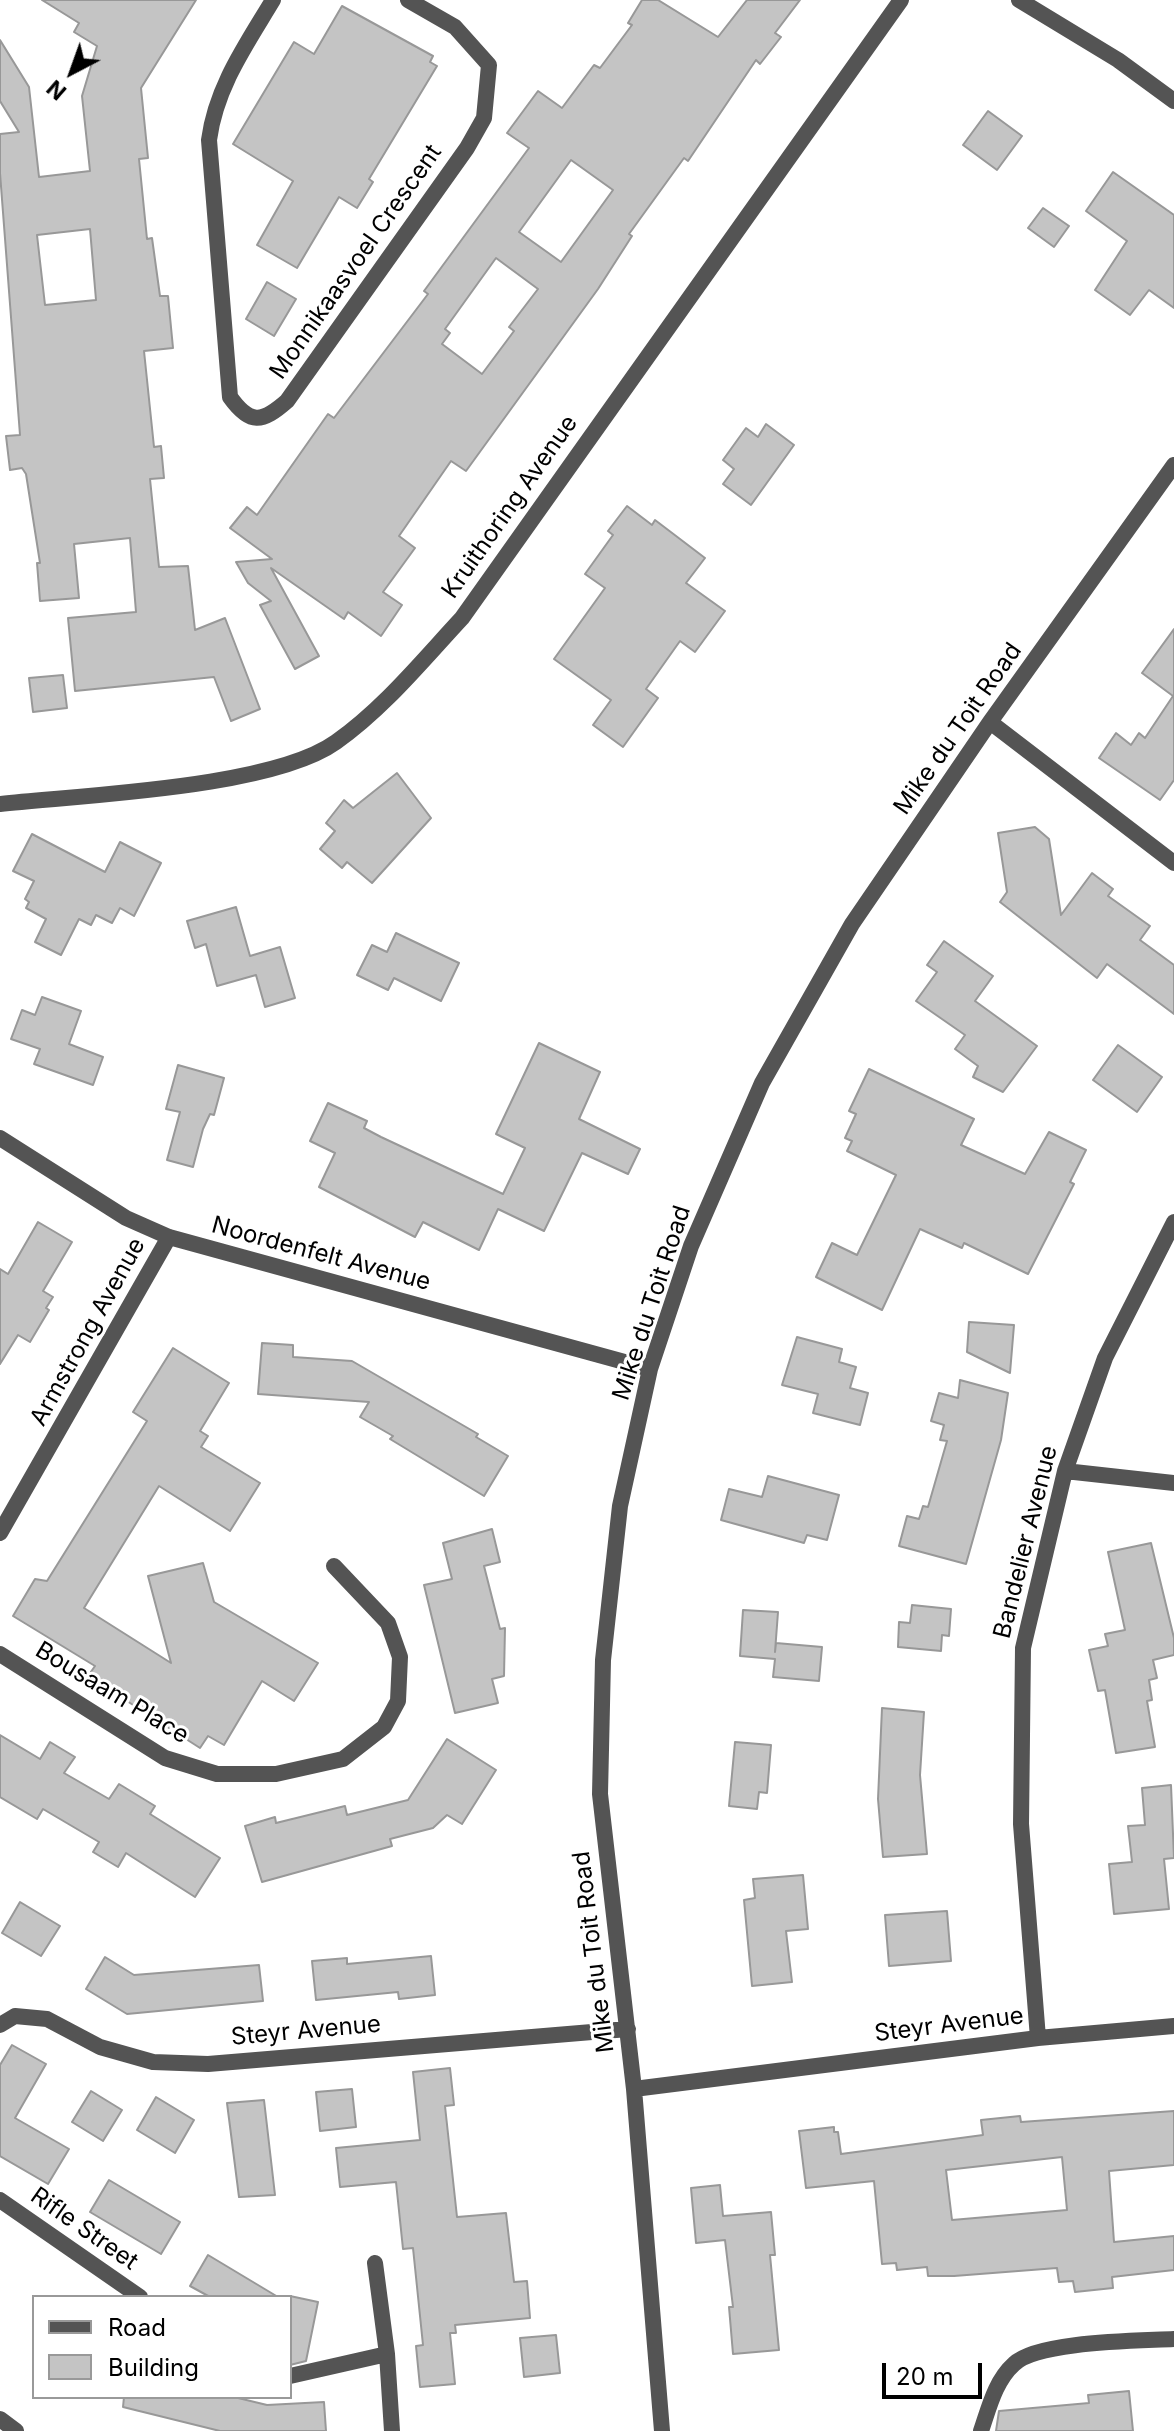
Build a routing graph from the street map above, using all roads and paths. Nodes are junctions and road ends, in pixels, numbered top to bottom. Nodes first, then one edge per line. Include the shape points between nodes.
1 (273, 0) edge
2 (408, 0) edge
3 (901, 0) edge
4 (1019, 0) edge
5 (1174, 101) edge
6 (1174, 465) edge
7 (990, 722) junction
8 (0, 804) edge
9 (1174, 863) edge
10 (0, 1138) edge
11 (1174, 1222) edge
12 (169, 1237) junction
13 (650, 1369) junction
14 (1065, 1471) junction
15 (1174, 1483) edge
16 (0, 1533) edge
17 (334, 1566) dead end
18 (0, 1654) edge
19 (0, 2025) edge
20 (1174, 2026) edge
21 (628, 2029) junction
22 (1038, 2038) junction
23 (634, 2089) junction
24 (0, 2200) edge
25 (375, 2263) dead end
26 (137, 2295) edge
27 (1174, 2339) edge
28 (387, 2354) junction
29 (292, 2376) edge
30 (0, 2419) edge
31 (16, 2431) edge
32 (392, 2431) edge
33 (662, 2431) edge
34 (981, 2431) edge

1 - 2 street, Monnikaasvoel Crescent via 225,80 212,111 209,140 230,397 243,415 257,419 287,401 484,118 489,65 455,27
3 - 8 street, Kruithoring Avenue via 462,618 383,703 333,744 237,777
4 - 5 street
6 - 7 street, Mike du Toit Road
7 - 9 street
7 - 13 street, Mike du Toit Road via 852,924 762,1083 691,1246
10 - 12 street, Noordenfelt Avenue via 126,1218
11 - 14 street, Bandelier Avenue via 1105,1358
12 - 13 street, Noordenfelt Avenue
12 - 16 street, Armstrong Avenue
13 - 21 street, Mike du Toit Road via 620,1506 603,1660 600,1794
14 - 15 street
14 - 22 street, Bandelier Avenue via 1023,1648 1021,1824
17 - 18 street, Bousaam Place via 388,1623 400,1657 398,1701 384,1727 343,1759 276,1774 217,1774 165,1758
19 - 21 street, Steyr Avenue via 15,2016 47,2019 100,2047 140,2058 208,2064
20 - 22 street, Steyr Avenue
21 - 23 street, Mike du Toit Road
22 - 23 street, Steyr Avenue
23 - 33 street, Mike du Toit Road
24 - 26 street, Rifle Street
25 - 28 street
27 - 34 street via 1056,2348 1015,2362 993,2393
28 - 29 street
28 - 32 street
30 - 31 street

